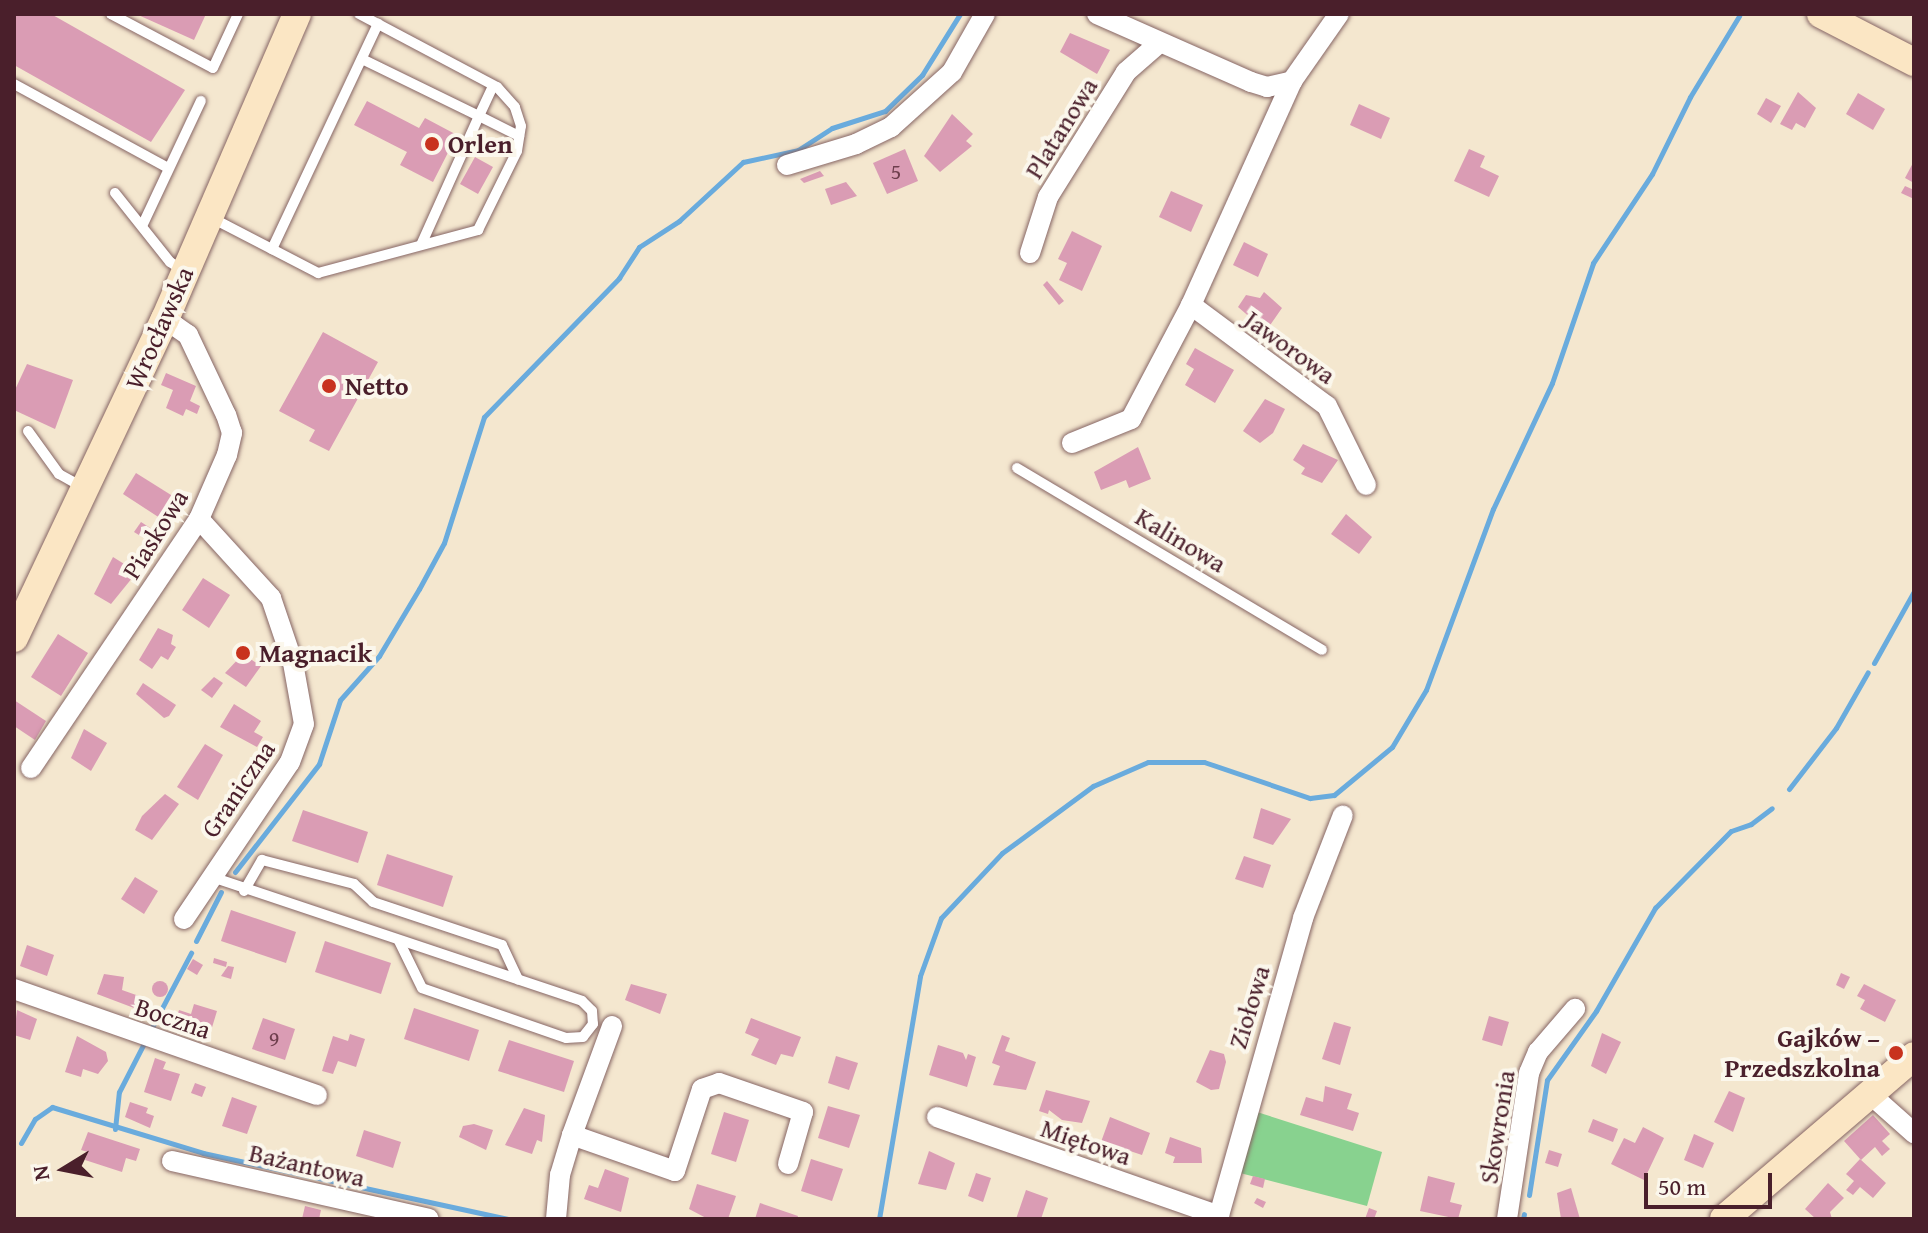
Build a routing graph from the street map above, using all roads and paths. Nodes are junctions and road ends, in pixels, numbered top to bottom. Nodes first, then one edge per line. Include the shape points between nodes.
1 (111, 14) edge
2 (238, 14) edge
3 (297, 14) edge
4 (359, 14) edge
5 (985, 14) edge
6 (1097, 14) edge
7 (1339, 14) edge
8 (1821, 14) edge
9 (378, 24) junction
10 (1158, 44) junction
11 (362, 59) junction
12 (1914, 62) edge
13 (1292, 81) junction
14 (14, 84) edge
15 (493, 86) junction
16 (201, 101) dead end
17 (479, 116) junction
18 (519, 136) junction
19 (787, 165) dead end
20 (168, 168) junction
21 (115, 193) dead end
22 (208, 216) junction
23 (143, 224) junction
24 (421, 245) junction
25 (272, 249) junction
26 (1030, 253) dead end
27 (185, 271) junction
28 (1191, 305) junction
29 (165, 319) junction
30 (28, 431) dead end
31 (1072, 443) dead end
32 (1017, 468) dead end
33 (1366, 485) dead end
34 (87, 489) junction
35 (199, 519) junction
36 (14, 638) edge
37 (1322, 650) dead end
38 (31, 768) dead end
39 (1343, 815) dead end
40 (210, 876) junction
41 (244, 891) junction
42 (184, 919) dead end
43 (399, 941) junction
44 (518, 980) junction
45 (14, 989) edge
46 (1575, 1009) dead end
47 (612, 1026) dead end
48 (1914, 1056) edge
49 (1870, 1094) junction
50 (317, 1095) dead end
51 (937, 1117) dead end
52 (1914, 1133) edge
53 (572, 1135) junction
54 (172, 1161) dead end
55 (788, 1164) dead end
56 (1218, 1217) edge
57 (429, 1219) edge
58 (556, 1219) edge
59 (1507, 1219) edge
60 (1724, 1219) edge

1 - 2 lane via 213,68
3 - 22 main road, Wrocławska
4 - 9 lane
5 - 19 street via 952,72 891,127
6 - 10 street
7 - 13 street
8 - 12 main road
9 - 11 lane
9 - 15 lane
10 - 13 street via 1267,87
10 - 26 street, Platanowa via 1126,72 1048,197
11 - 17 lane
11 - 25 lane
13 - 28 street
14 - 20 lane
15 - 17 lane
15 - 18 lane via 515,107
16 - 20 lane
17 - 18 lane
17 - 24 lane
18 - 24 lane via 517,151 478,230
20 - 23 lane
21 - 23 lane
22 - 25 lane
22 - 27 main road, Wrocławska
23 - 27 lane via 170,262
24 - 25 lane via 318,273
27 - 29 main road, Wrocławska
28 - 31 street via 1131,419
28 - 33 street, Jaworowa via 1327,406
29 - 34 main road, Wrocławska
29 - 35 street, Piaskowa via 188,335 232,433
30 - 34 lane via 59,474
32 - 37 lane, Kalinowa
34 - 36 main road, Wrocławska
35 - 38 street, Piaskowa
35 - 40 street, Graniczna via 271,598 293,663 304,724 290,762
39 - 56 street, Ziołowa via 1303,918
40 - 41 lane
40 - 42 street, Graniczna
41 - 43 lane
41 - 44 lane via 262,860 354,884 373,902 502,945
43 - 44 lane
43 - 44 lane via 422,988 566,1038 583,1037 593,1024 592,1011 582,1001
45 - 50 street, Boczna
46 - 59 street, Skowronia via 1538,1052 1529,1073
47 - 53 street
48 - 49 main road
49 - 52 street
49 - 60 main road
51 - 56 street, Miętowa
53 - 55 street via 675,1171 702,1089 719,1083 803,1112
53 - 58 street via 560,1175
54 - 57 street, Bażantowa

